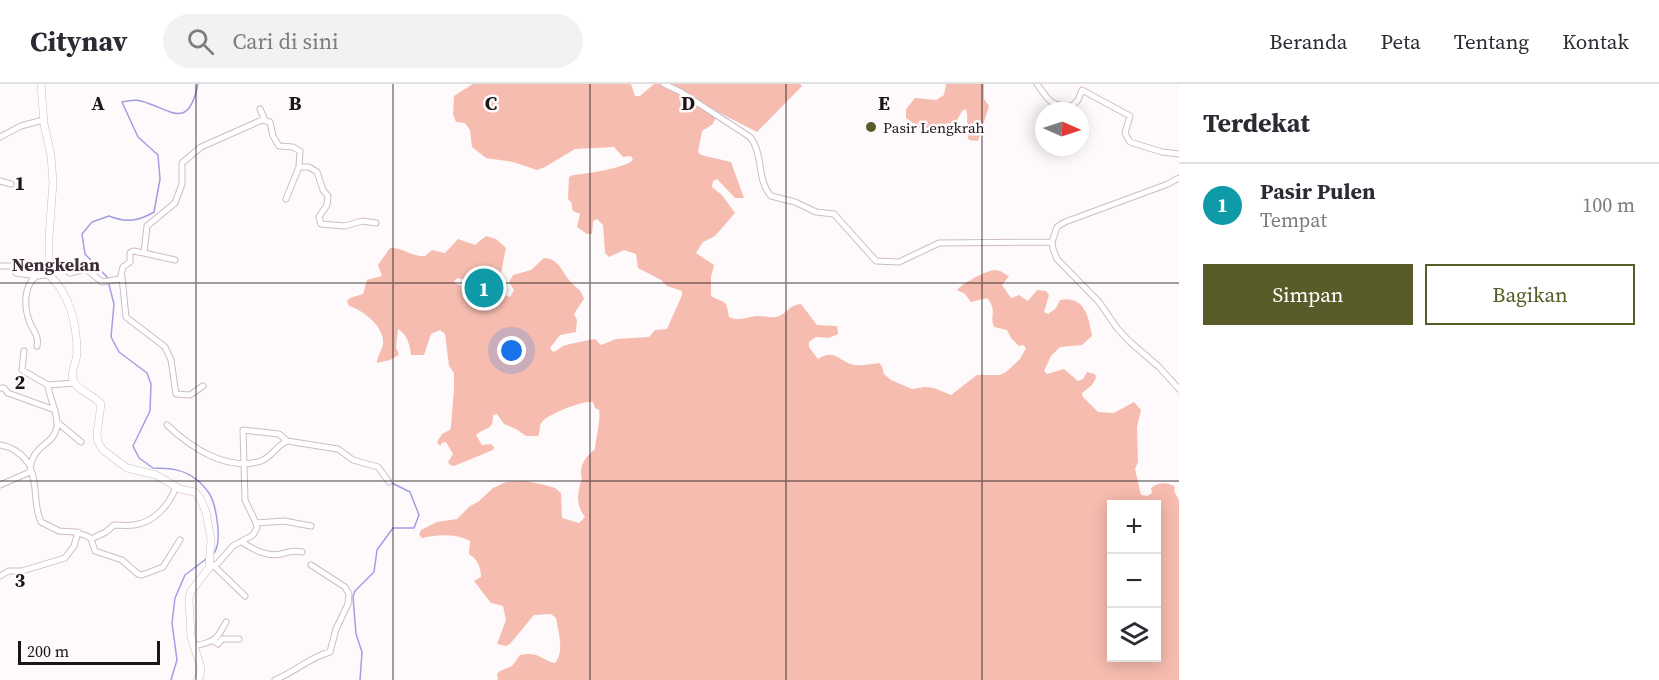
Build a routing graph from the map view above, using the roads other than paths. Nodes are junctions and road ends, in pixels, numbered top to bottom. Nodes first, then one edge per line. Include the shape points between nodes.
1 (41, 84) edge
2 (664, 84) edge
3 (1037, 84) edge
4 (260, 109) dead end
5 (43, 120) junction
6 (265, 120) junction
7 (0, 137) edge
8 (1179, 154) edge
9 (299, 167) junction
10 (1179, 178) edge
11 (0, 181) edge
12 (11, 184) dead end
13 (286, 199) dead end
14 (376, 223) dead end
15 (1052, 242) junction
16 (144, 253) junction
17 (175, 260) dead end
18 (50, 264) junction
19 (0, 266) edge
20 (49, 275) junction
21 (36, 276) junction
22 (122, 277) junction
23 (37, 346) dead end
24 (24, 351) dead end
25 (74, 383) junction
26 (48, 385) junction
27 (203, 386) dead end
28 (0, 388) edge
29 (1179, 389) edge
30 (55, 410) junction
31 (57, 422) junction
32 (168, 425) dead end
33 (287, 441) junction
34 (81, 442) dead end
35 (0, 445) edge
36 (244, 464) junction
37 (30, 467) junction
38 (389, 482) dead end
39 (0, 485) edge
40 (176, 487) junction
41 (256, 523) junction
42 (311, 526) dead end
43 (78, 532) junction
44 (91, 539) junction
45 (180, 540) dead end
46 (242, 542) junction
47 (302, 552) dead end
48 (311, 565) dead end
49 (211, 566) junction
50 (0, 576) edge
51 (245, 596) dead end
52 (226, 622) dead end
53 (239, 639) dead end
54 (214, 641) junction
55 (194, 646) junction
56 (197, 680) edge
57 (275, 680) edge

1 - 5 street
2 - 15 street via 750,137 756,147 763,183 771,196 834,214 876,261 899,262 939,243
3 - 8 street via 1047,99 1063,106 1072,106 1082,90 1131,117 1125,131 1130,142
4 - 6 street
5 - 7 street
5 - 18 street via 53,182
6 - 9 street via 271,123 279,146 300,151
6 - 16 street via 201,147 182,163 177,198 146,226
9 - 13 street
9 - 14 street via 317,171 328,196 319,216 321,224 345,226 362,220
10 - 15 street via 1065,222 1057,227
11 - 12 street
15 - 29 street via 1057,258 1099,302 1117,328
16 - 17 street
16 - 22 street via 132,252
18 - 20 street
18 - 22 street via 58,263 70,273 86,269 104,282
19 - 21 street
20 - 21 street
20 - 25 street via 62,288 70,310 77,353
21 - 23 street via 28,285 26,297
22 - 27 street via 126,317 165,347 176,394 190,395
24 - 26 street via 22,370
25 - 26 street
25 - 40 street via 100,403 97,434 103,450 124,467 156,475
26 - 30 street
28 - 30 street
30 - 31 street
31 - 34 street
31 - 37 street via 54,435 36,450
32 - 36 street via 195,448 218,459
33 - 36 street via 264,459
33 - 36 street via 279,434 244,429
33 - 38 street via 340,450 353,460 378,467
35 - 37 street via 20,454
36 - 41 street via 245,500
37 - 39 street via 28,474
37 - 43 street via 40,522 58,531
40 - 44 street via 159,514 138,525 114,525
40 - 49 street via 195,492 203,504 209,522
41 - 42 street via 284,521
41 - 46 street via 256,531
43 - 44 street
43 - 50 street via 65,558
44 - 45 street via 97,553 122,560 141,575 163,567
46 - 47 street via 262,553
46 - 49 street
48 - 57 street via 345,587 348,604 330,652
49 - 51 street
49 - 55 street via 190,595
52 - 54 street
53 - 54 street via 222,639 218,644
54 - 55 street
55 - 56 street via 201,665

